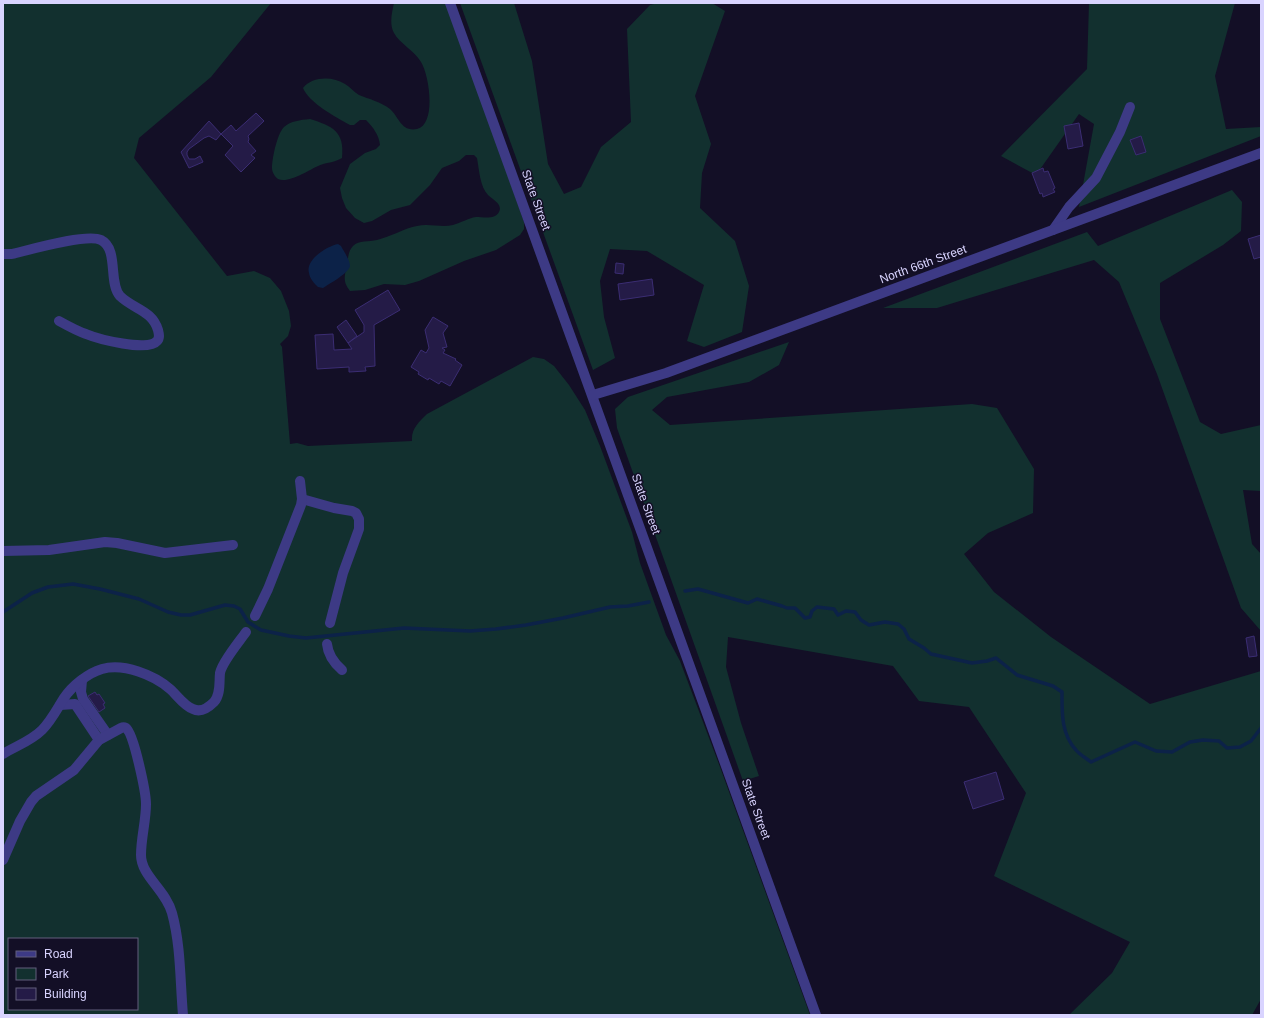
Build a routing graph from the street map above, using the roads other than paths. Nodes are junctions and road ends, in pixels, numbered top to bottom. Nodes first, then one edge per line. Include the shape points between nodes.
1 (450, 3) edge
2 (1130, 107) dead end
3 (1261, 153) edge
4 (1053, 230) junction
5 (3, 254) edge
6 (59, 321) dead end
7 (593, 395) junction
8 (300, 481) dead end
9 (302, 499) junction
10 (233, 545) dead end
11 (3, 551) edge
12 (255, 616) dead end
13 (330, 622) dead end
14 (246, 632) dead end
15 (326, 644) dead end
16 (342, 670) dead end
17 (82, 680) junction
18 (60, 705) junction
19 (104, 738) junction
20 (3, 754) edge
21 (4, 858) edge
22 (183, 1015) edge
23 (816, 1015) edge

1 - 7 street, State Street
2 - 4 street via 1096,178 1069,207
3 - 4 street, North 66th Street
4 - 7 street, North 66th Street via 666,373
5 - 6 street via 80,239 100,239 110,251 118,293 151,317 159,336 153,344 134,345 94,337
7 - 23 street, State Street
8 - 9 street
9 - 12 street
9 - 13 street via 356,512 359,519 359,529
10 - 11 street via 165,552 105,542 49,550
14 - 17 street via 222,666 217,696 209,706 201,710 191,708 162,683 136,672 110,668 100,670
15 - 16 street via 331,658
17 - 18 street
17 - 19 street via 83,699
18 - 19 street via 75,704
18 - 20 street via 39,733
19 - 21 street via 74,770 31,802
19 - 22 street via 121,728 127,729 138,762 146,806 141,861 145,871 166,898 172,912 178,947

